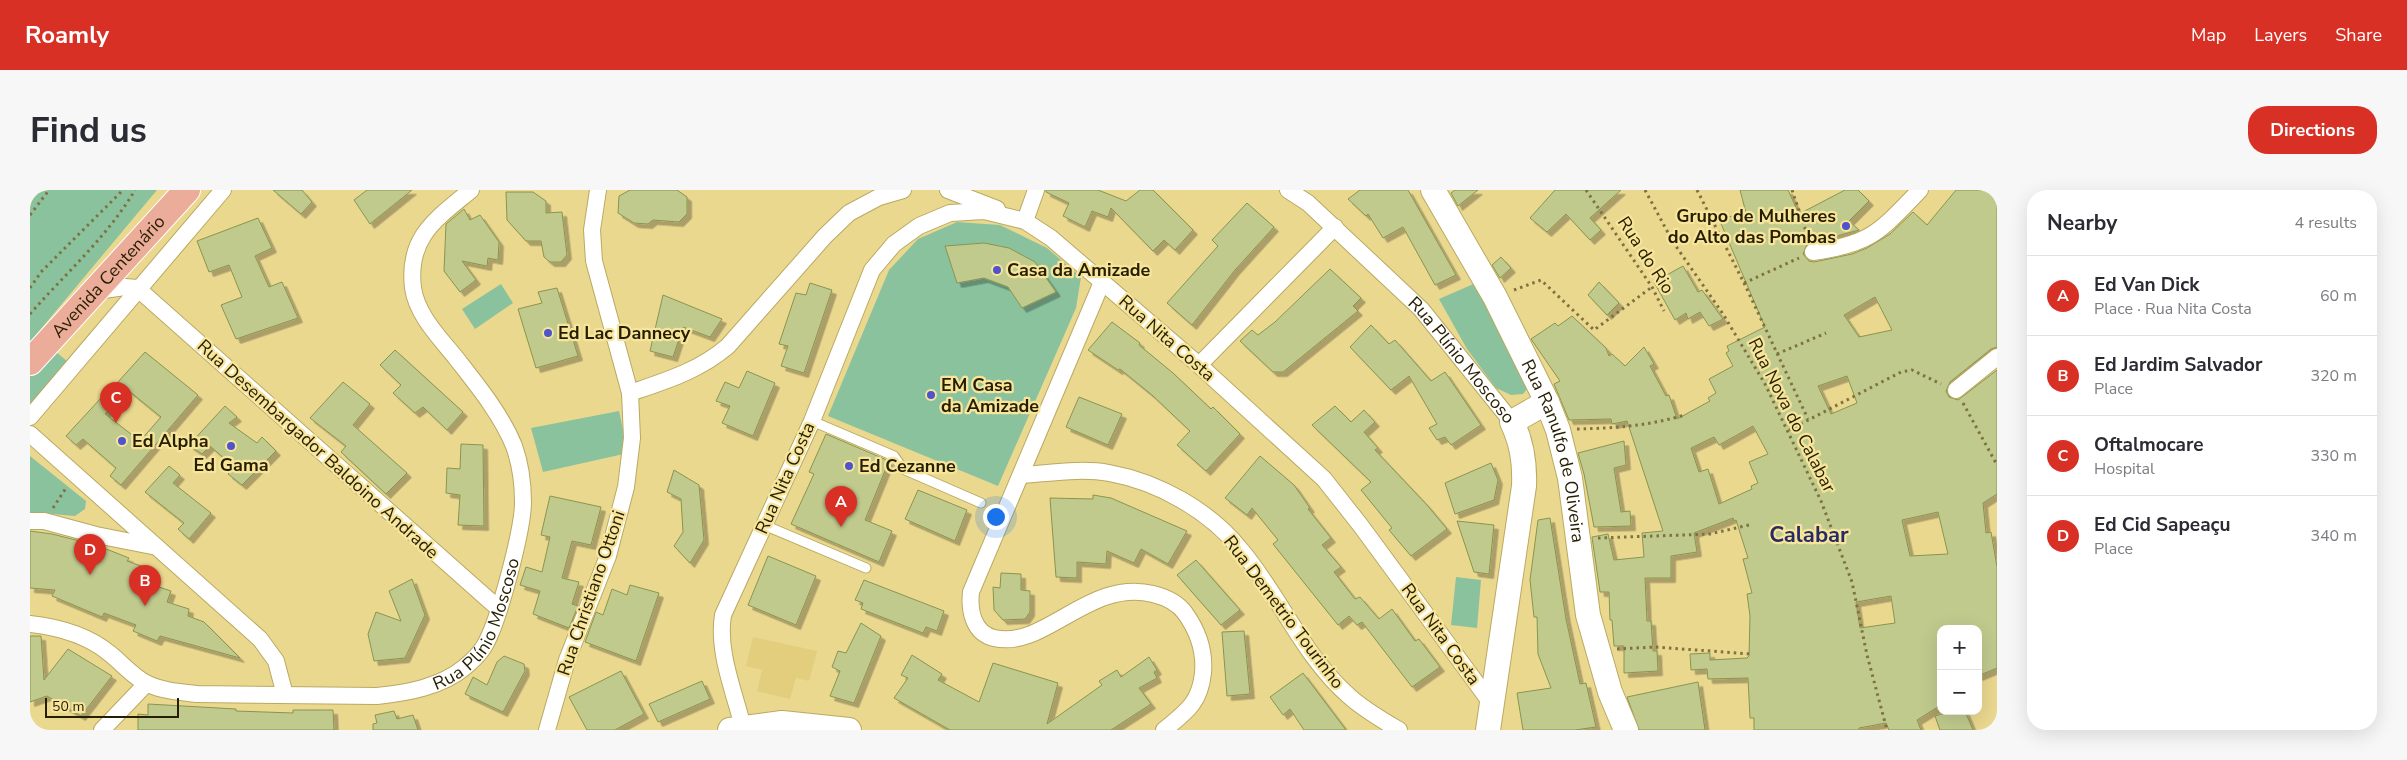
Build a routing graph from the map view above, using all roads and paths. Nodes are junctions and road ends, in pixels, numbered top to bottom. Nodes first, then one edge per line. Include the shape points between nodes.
1 (49, 190) edge
2 (123, 190) edge
3 (135, 190) edge
4 (172, 190) edge
5 (187, 190) edge
6 (223, 190) edge
7 (471, 190) edge
8 (598, 190) edge
9 (903, 190) edge
10 (948, 190) edge
11 (1036, 190) edge
12 (1288, 190) edge
13 (1433, 190) edge
14 (1586, 190) edge
15 (1645, 190) edge
16 (1696, 190) edge
17 (1792, 190) edge
18 (1920, 190) edge
19 (30, 214) edge
20 (1025, 221) junction
21 (156, 223) junction
22 (1335, 227) junction
23 (1813, 252) junction
24 (1102, 282) junction
25 (1744, 283) junction
26 (1652, 287) junction
27 (30, 288) edge
28 (137, 288) junction
29 (96, 291) junction
30 (1495, 297) junction
31 (1664, 311) dead end
32 (30, 314) edge
33 (1826, 333) dead end
34 (1777, 354) junction
35 (1997, 357) edge
36 (30, 362) edge
37 (1199, 365) junction
38 (1956, 390) junction
39 (630, 393) junction
40 (1547, 402) junction
41 (1685, 415) dead end
42 (30, 417) edge
43 (1808, 420) junction
44 (812, 421) junction
45 (1512, 422) junction
46 (1558, 430) junction
47 (1789, 430) junction
48 (30, 434) edge
49 (1997, 465) edge
50 (75, 474) junction
51 (1022, 474) junction
52 (981, 503) dead end
53 (37, 521) edge
54 (764, 525) junction
55 (1749, 525) dead end
56 (1578, 540) junction
57 (153, 546) junction
58 (866, 568) dead end
59 (499, 609) junction
60 (30, 624) edge
61 (1597, 650) junction
62 (1751, 654) dead end
63 (146, 684) junction
64 (285, 695) junction
65 (1491, 703) junction
66 (736, 728) edge
67 (102, 730) edge
68 (547, 730) edge
69 (849, 730) edge
70 (1164, 730) edge
71 (1399, 730) edge
72 (1488, 730) edge
73 (1626, 730) edge
74 (1887, 730) edge

1 - 19 path
2 - 27 path via 41,272
3 - 32 path via 97,239
4 - 21 main road
5 - 21 main road, Avenida Centenário
6 - 28 street
7 - 59 street, Rua Plínio Moscoso via 434,220 416,245 413,288 419,309 497,414 514,447 523,503
8 - 39 street, Rua Christiano Ottoni via 592,230 594,262
9 - 39 street via 879,197 849,213 712,360
10 - 20 street
11 - 20 street
12 - 22 street, Rua Plínio Moscoso
13 - 30 street, Rua Ranulfo de Oliveira
14 - 26 path, Rua do Rio
15 - 47 path, Rua Nova do Calabar via 1673,242 1736,336
16 - 25 path, Rua Nova do Calabar
17 - 23 path
18 - 23 street via 1879,232 1854,245
20 - 24 street, Rua Nita Costa via 1051,238
20 - 44 street, Rua Nita Costa via 984,211 950,213 919,226 894,244 872,270
21 - 29 main road, Avenida Centenário
22 - 37 street
22 - 45 street, Rua Plínio Moscoso via 1421,309
23 - 25 path
24 - 37 street, Rua Nita Costa
24 - 51 street
25 - 34 path, Rua Nova do Calabar
26 - 30 path via 1594,330 1541,280
26 - 31 path, Rua do Rio
28 - 29 street
28 - 42 street
28 - 59 street, Rua Desembargador Baldoino Andrade
29 - 36 main road, Avenida Centenário
30 - 40 street, Rua Ranulfo de Oliveira
33 - 34 path
34 - 43 path, Rua Nova do Calabar
35 - 38 street
37 - 65 street, Rua Nita Costa via 1324,479
38 - 43 path via 1907,370
38 - 49 path
39 - 68 street, Rua Christiano Ottoni via 632,438 626,487 608,556 567,660
40 - 45 street
40 - 46 street, Rua Ranulfo de Oliveira
41 - 46 path via 1624,428
43 - 47 path
44 - 52 lane via 894,456 903,469
44 - 54 street, Rua Nita Costa
45 - 65 street, Rua Plínio Moscoso via 1521,440 1524,486
46 - 56 street, Rua Ranulfo de Oliveira via 1570,478
47 - 74 path, Rua Nova do Calabar via 1852,582
48 - 50 street
50 - 53 path
50 - 57 street
51 - 70 street via 971,592 969,606 973,619 980,630 992,638 1010,640 1025,636 1106,594 1125,590 1160,595 1180,606 1195,627 1201,645 1202,688 1191,708
51 - 71 street, Rua Demetrio Tourinho via 1108,473 1140,481 1172,495 1213,522 1241,550 1315,659 1349,696
53 - 57 street
54 - 58 lane
54 - 66 street, Rua Nita Costa via 723,614 720,630
55 - 56 path via 1710,534
56 - 61 street, Rua Ranulfo de Oliveira via 1588,615
57 - 64 street via 260,639 276,661
59 - 64 street, Rua Plínio Moscoso via 483,648 465,668 438,683 406,693 376,696
60 - 63 street, Rua Plínio Moscoso via 80,636 106,651
61 - 62 path via 1654,647
61 - 73 street, Rua Ranulfo de Oliveira
63 - 64 street, Rua Plínio Moscoso via 197,694
63 - 67 street
65 - 72 street, Rua Plínio Moscoso
66 - 69 street via 796,724

